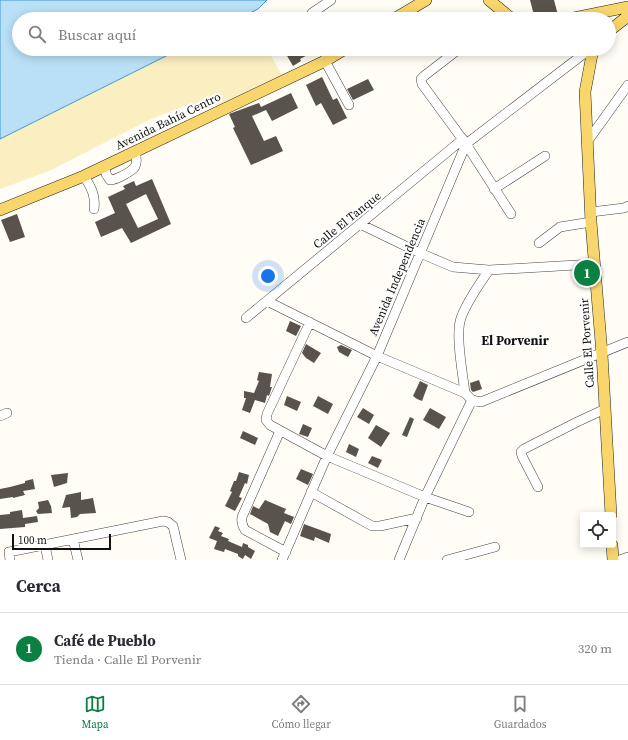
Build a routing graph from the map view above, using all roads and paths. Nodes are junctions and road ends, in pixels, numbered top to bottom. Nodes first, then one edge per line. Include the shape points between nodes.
1 (331, 0) edge
2 (426, 0) edge
3 (489, 0) edge
4 (628, 7) edge
5 (313, 12) edge
6 (406, 12) edge
7 (500, 12) edge
8 (611, 12) edge
9 (628, 16) edge
10 (616, 25) edge
11 (325, 56) edge
12 (333, 56) edge
13 (450, 56) edge
14 (582, 56) edge
15 (591, 56) edge
16 (326, 60) junction
17 (628, 85) edge
18 (349, 105) dead end
19 (465, 142) junction
20 (587, 142) junction
21 (135, 151) junction
22 (545, 156) dead end
23 (105, 166) junction
24 (84, 176) junction
25 (494, 189) junction
26 (628, 206) edge
27 (94, 209) dead end
28 (0, 210) edge
29 (511, 214) dead end
30 (591, 217) junction
31 (360, 224) junction
32 (539, 243) dead end
33 (420, 253) junction
34 (594, 264) junction
35 (489, 270) junction
36 (267, 301) junction
37 (246, 318) dead end
38 (310, 322) junction
39 (628, 342) edge
40 (602, 354) junction
41 (377, 356) junction
42 (465, 393) junction
43 (472, 400) junction
44 (605, 410) junction
45 (280, 431) junction
46 (327, 456) junction
47 (538, 487) dead end
48 (311, 492) junction
49 (425, 497) junction
50 (469, 512) dead end
51 (611, 512) edge
52 (417, 518) junction
53 (73, 539) junction
54 (45, 545) junction
55 (494, 547) dead end
56 (612, 548) edge
57 (6, 554) edge
58 (284, 556) edge
59 (628, 557) edge
60 (48, 560) edge
61 (78, 560) edge
62 (181, 560) edge
63 (399, 560) edge
64 (447, 560) edge
65 (613, 560) edge
66 (620, 560) edge

1 - 5 street
2 - 6 main road
3 - 7 main road
4 - 8 main road
9 - 10 main road
11 - 16 street
12 - 16 main road, Avenida Bahía Centro
13 - 19 street via 421,79 422,84
14 - 19 street, Avenida Independencia
15 - 20 main road, Calle El Porvenir via 585,92
16 - 18 street
16 - 21 main road, Avenida Bahía Centro
17 - 20 street
19 - 25 street
19 - 31 street, Calle El Tanque
19 - 33 street, Avenida Independencia
20 - 30 main road, Calle El Porvenir
21 - 23 main road, Avenida Bahía Centro
21 - 23 street via 137,159 134,170 110,180
22 - 25 street
23 - 24 main road, Avenida Bahía Centro
24 - 27 street via 94,193
24 - 28 main road, Avenida Bahía Centro
25 - 29 street
26 - 30 street
30 - 32 street via 560,228
30 - 34 main road, Calle El Porvenir
31 - 33 street
31 - 36 street, Calle El Tanque
33 - 35 street via 453,267
33 - 41 street, Avenida Independencia
34 - 35 street
34 - 40 main road, Calle El Porvenir
35 - 42 street via 460,320
36 - 37 street, Calle El Tanque
36 - 38 street
38 - 41 street
38 - 45 street via 266,414 266,420 270,425
39 - 40 street
40 - 43 street via 481,402
40 - 44 main road, Calle El Porvenir
41 - 42 street
41 - 46 street, Avenida Independencia
42 - 43 street
43 - 49 street
44 - 47 street via 524,448 522,456
44 - 51 main road, Calle El Porvenir
45 - 46 street
45 - 58 street via 241,521 246,530
46 - 48 street, Avenida Independencia
46 - 49 street
48 - 52 street via 372,526
48 - 58 street, Avenida Independencia
49 - 50 street
49 - 52 street
52 - 63 street
53 - 54 street
53 - 61 street
53 - 62 street via 162,521 168,522 173,526
54 - 57 street
54 - 60 street
55 - 64 street
56 - 65 main road
59 - 66 street

